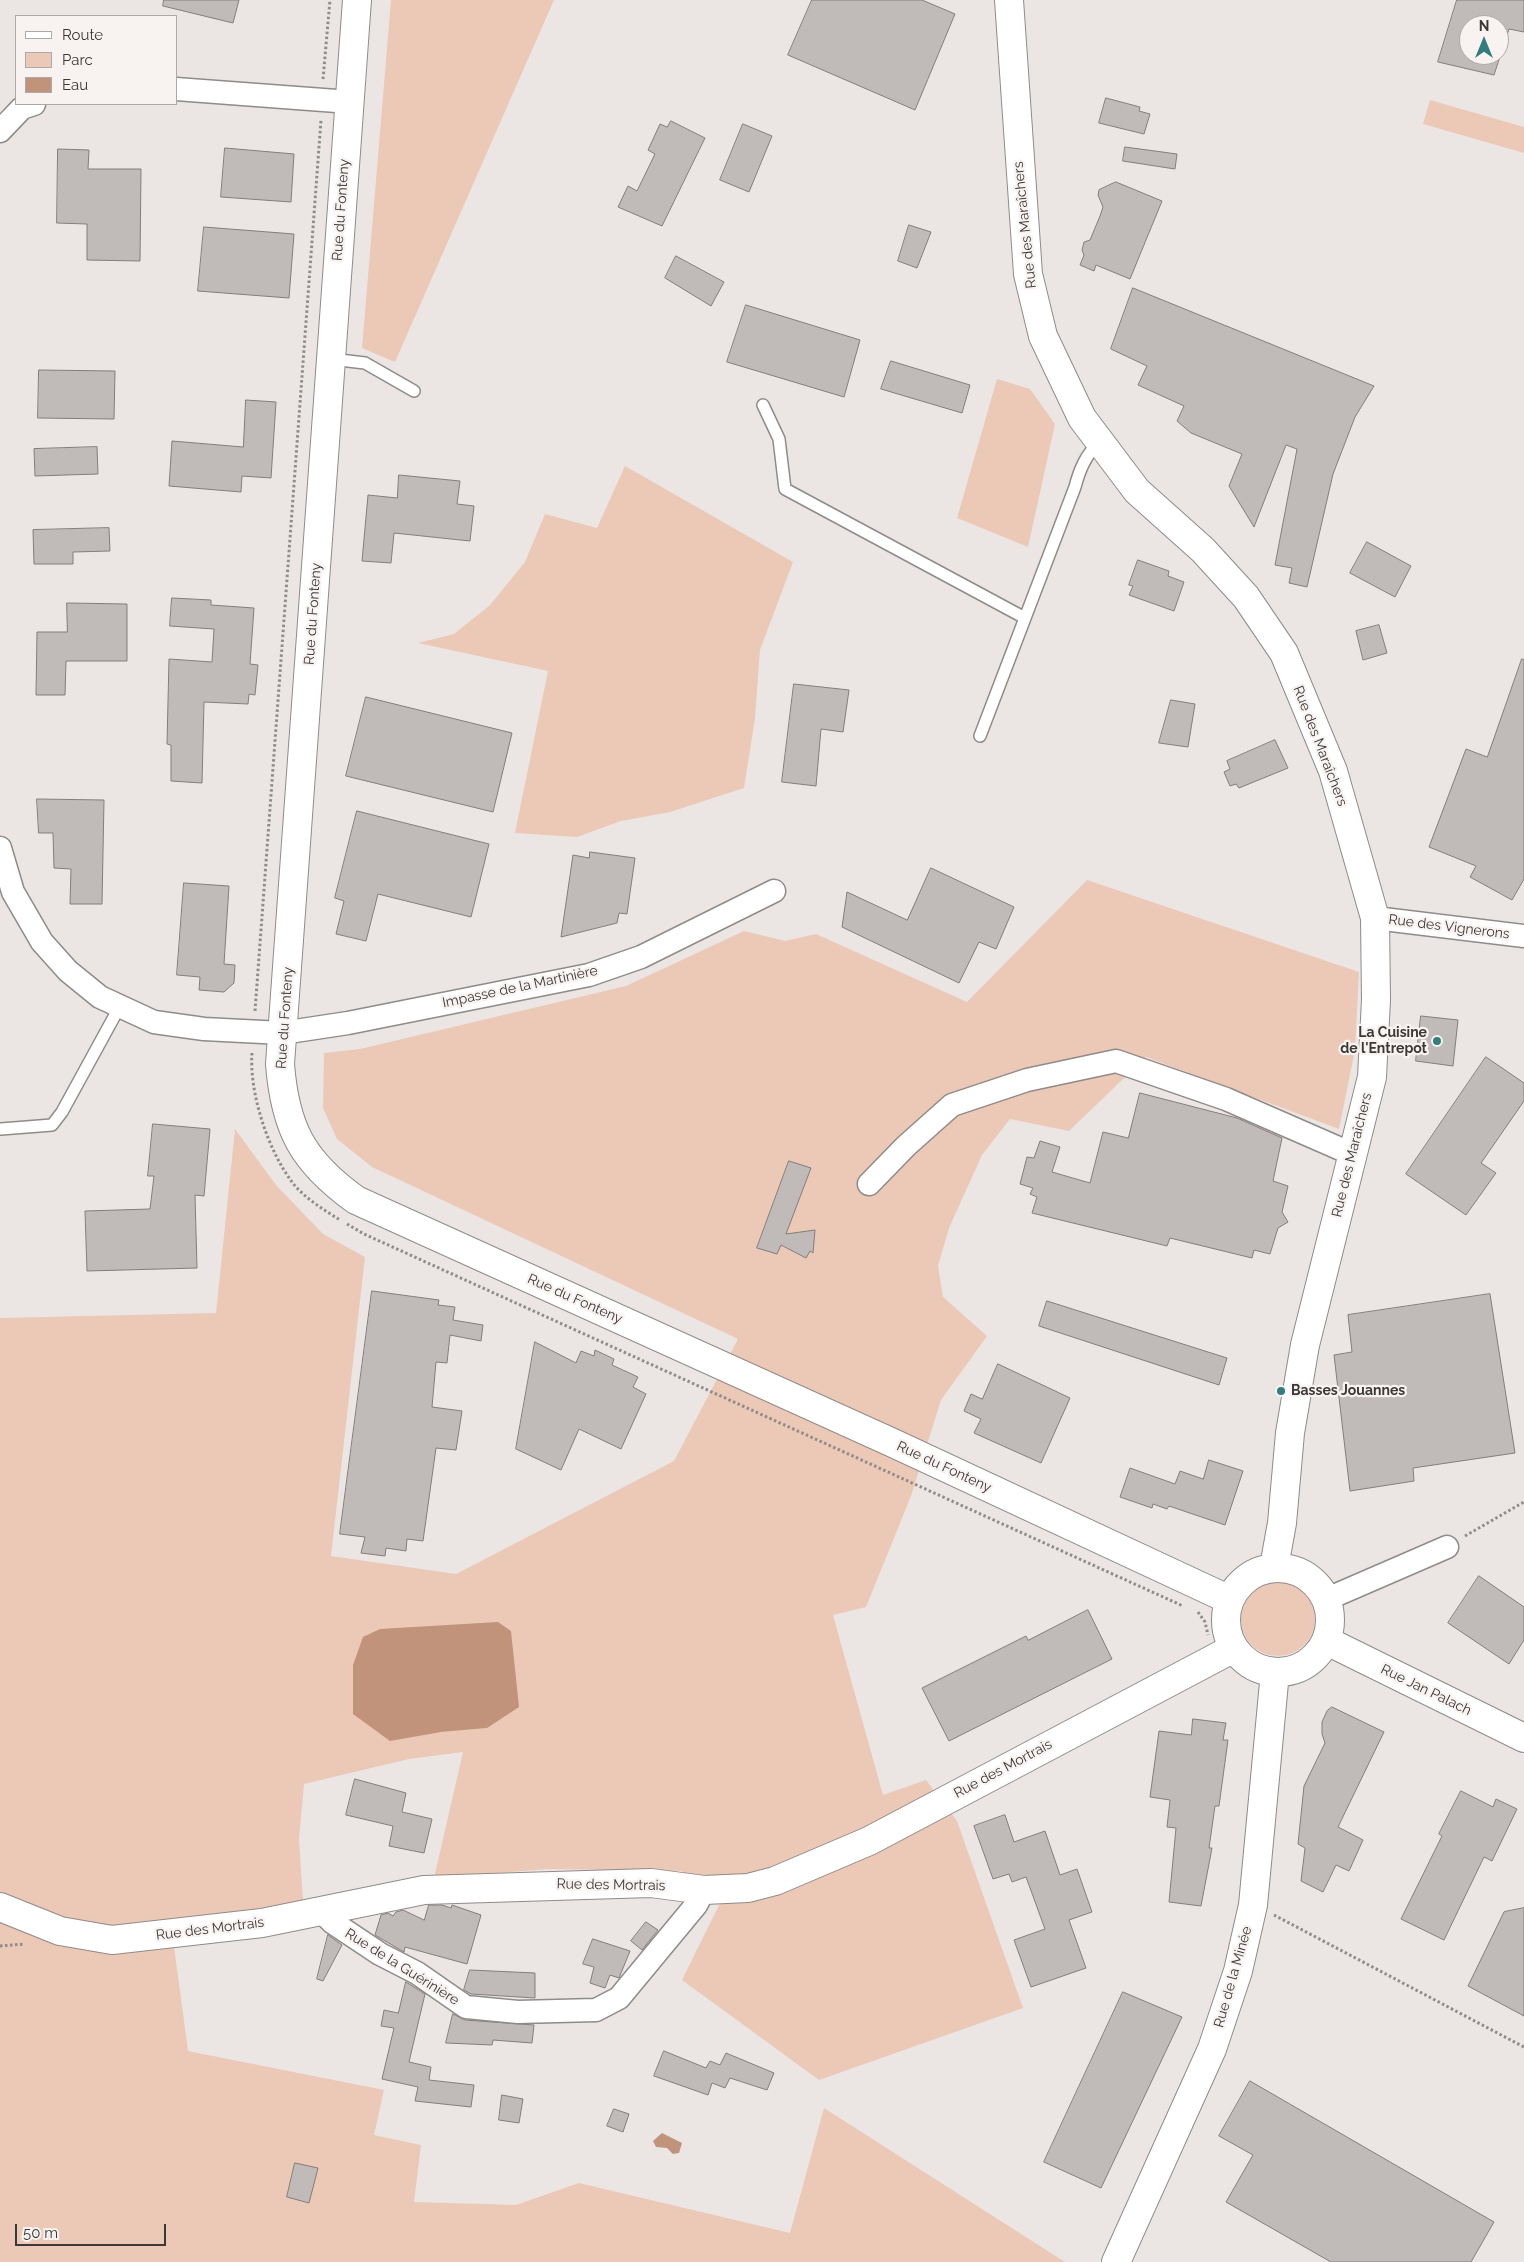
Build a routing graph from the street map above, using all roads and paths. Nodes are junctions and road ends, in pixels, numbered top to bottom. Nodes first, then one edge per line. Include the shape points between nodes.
1 (357, 0) edge
2 (1009, 0) edge
3 (178, 89) edge
4 (350, 102) junction
5 (31, 105) edge
6 (0, 131) edge
7 (331, 359) junction
8 (414, 391) dead end
9 (763, 406) dead end
10 (1100, 441) junction
11 (1025, 618) junction
12 (980, 736) dead end
13 (0, 848) edge
14 (774, 891) dead end
15 (1375, 918) junction
16 (1524, 936) edge
17 (120, 1006) junction
18 (282, 1033) junction
19 (1, 1129) edge
20 (1352, 1154) junction
21 (869, 1184) dead end
22 (1524, 1502) edge
23 (1447, 1547) joint
24 (1274, 1567) junction
25 (1327, 1599) junction
26 (1230, 1600) junction
27 (1327, 1641) junction
28 (1234, 1648) junction
29 (1275, 1672) junction
30 (1524, 1738) edge
31 (704, 1890) junction
32 (1253, 1904) junction
33 (0, 1907) edge
34 (321, 1911) junction
35 (1524, 2047) edge
36 (1116, 2262) edge

1 - 4 street, Rue du Fonteny
2 - 10 street, Rue des Maraîchers via 1028,274 1043,336 1082,418
3 - 4 street
4 - 7 street, Rue du Fonteny
5 - 6 street via 22,108
7 - 8 lane via 365,363
7 - 18 street, Rue du Fonteny
9 - 11 lane via 779,439 785,489
10 - 11 lane via 1081,466
10 - 15 street, Rue des Maraîchers via 1137,491 1203,550 1246,597 1284,653 1333,771
11 - 12 lane
13 - 17 street, Impasse de la Martinière via 14,892 42,942 68,972 100,997
14 - 18 street, Impasse de la Martinière via 641,957 589,974 348,1023
15 - 16 street, Rue des Vignerons
15 - 20 street, Rue des Maraîchers via 1376,1000 1372,1076
17 - 18 street, Impasse de la Martinière via 154,1022 204,1029
17 - 19 lane via 52,1125
18 - 26 street, Rue du Fonteny via 282,1089 288,1118 306,1154 332,1182 356,1200 893,1443
20 - 21 street via 1226,1099 1116,1061 1027,1080 952,1106
20 - 24 street, Rue des Maraîchers via 1305,1345 1290,1433 1282,1523
22 - 23 path
23 - 25 street
24 - 25 street via 1300,1572 1320,1588
24 - 26 street via 1247,1577
25 - 27 street via 1330,1614
26 - 28 street via 1226,1625
27 - 29 street via 1304,1665
27 - 30 street, Rue Jan Palach
28 - 29 street via 1252,1664
28 - 31 street, Rue des Mortrais via 869,1840 775,1881 748,1888
29 - 32 street, Rue de la Minée
31 - 34 street, Rue des Mortrais via 651,1883 433,1889
31 - 34 street, Rue de la Guérinière via 696,1905 619,1998 596,2010 518,2012 466,2006 417,1973 364,1944
32 - 35 path
32 - 36 street, Rue de la Minée via 1238,1971 1212,2049
33 - 34 street, Rue des Mortrais via 60,1932 112,1940 262,1923

